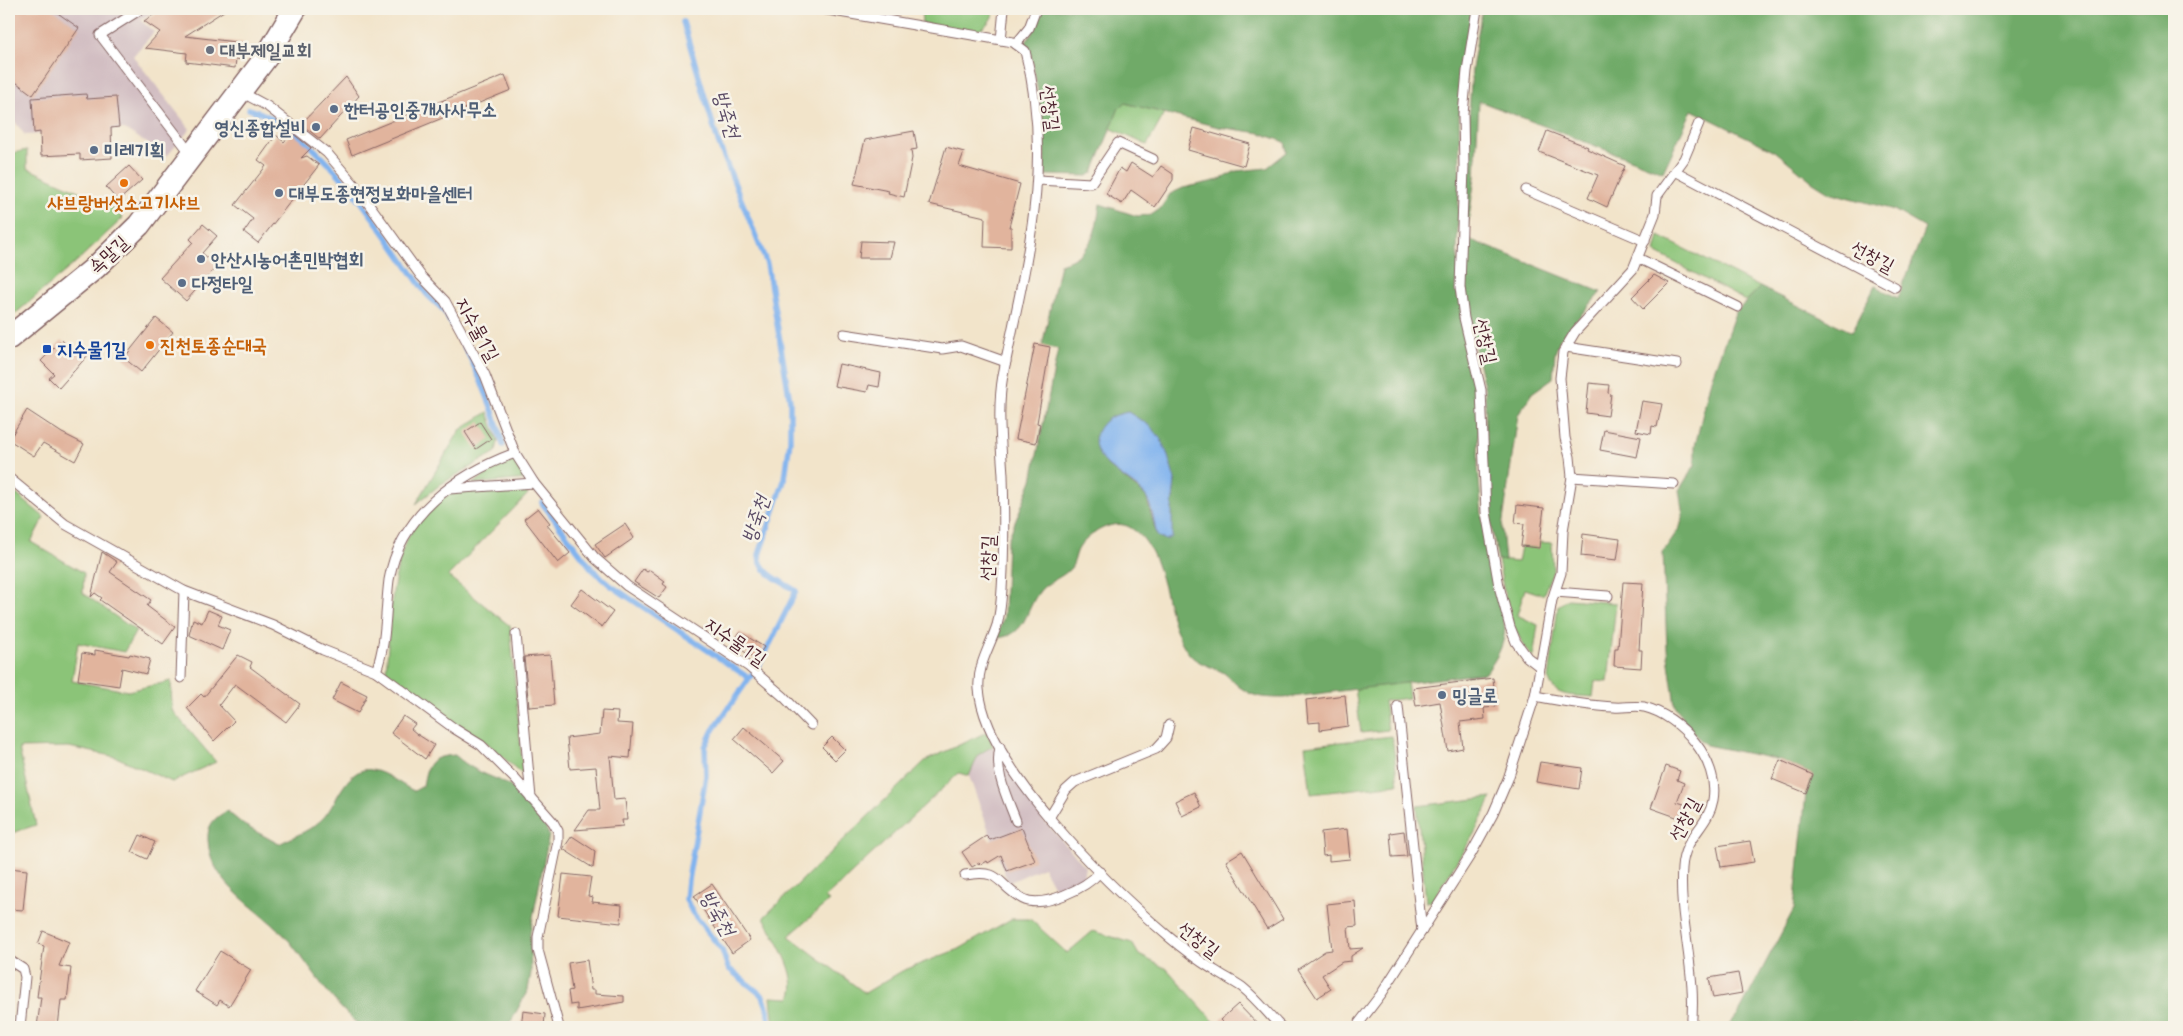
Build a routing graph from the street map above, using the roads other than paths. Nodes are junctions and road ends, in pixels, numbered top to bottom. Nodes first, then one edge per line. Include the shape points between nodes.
1 (141, 9) edge
2 (295, 9) edge
3 (822, 9) edge
4 (1004, 9) edge
5 (1036, 9) edge
6 (1477, 9) edge
7 (1000, 40) junction
8 (1016, 44) junction
9 (241, 92) junction
10 (1698, 123) dead end
11 (193, 156) junction
12 (1153, 159) dead end
13 (1675, 171) junction
14 (1038, 180) junction
15 (1526, 190) dead end
16 (1645, 241) junction
17 (1638, 258) junction
18 (1896, 287) dead end
19 (1738, 307) dead end
20 (844, 334) dead end
21 (9, 338) edge
22 (1566, 348) junction
23 (1006, 362) junction
24 (1677, 364) dead end
25 (515, 453) junction
26 (1572, 477) junction
27 (9, 478) edge
28 (534, 484) junction
29 (1674, 484) dead end
30 (448, 489) junction
31 (184, 591) junction
32 (1555, 592) junction
33 (1608, 596) dead end
34 (516, 634) dead end
35 (1540, 667) junction
36 (376, 671) junction
37 (181, 678) dead end
38 (1535, 696) junction
39 (1398, 706) dead end
40 (811, 724) dead end
41 (1169, 724) dead end
42 (1000, 747) junction
43 (531, 798) junction
44 (1049, 818) junction
45 (1016, 821) dead end
46 (1100, 872) junction
47 (965, 875) dead end
48 (1422, 931) junction
49 (9, 960) edge
50 (20, 1027) edge
51 (559, 1027) edge
52 (1281, 1027) edge
53 (1356, 1027) edge
54 (1691, 1027) edge

1 - 11 lane via 100,34
2 - 9 street, 속말길
3 - 7 lane
4 - 7 lane
5 - 8 lane via 1030,28
6 - 35 lane, 선창길 via 1463,114 1460,287 1481,390 1486,512 1499,586 1516,642
7 - 8 lane
8 - 14 lane, 선창길 via 1025,51 1029,68 1040,153
9 - 11 street, 속말길
9 - 25 lane, 지수물1길 via 267,106 327,153 358,189 421,276 445,301 485,375
10 - 13 lane via 1684,159
11 - 21 street, 속말길 via 120,246
12 - 14 lane via 1118,143 1091,183
13 - 16 lane via 1657,196 1655,214
13 - 18 lane, 선창길
14 - 23 lane, 선창길 via 1026,265
15 - 16 lane
16 - 17 lane
17 - 19 lane
17 - 22 lane via 1633,269 1575,332
20 - 23 lane via 942,349 961,346
22 - 24 lane
22 - 26 lane via 1560,378
23 - 42 lane, 선창길 via 999,418 1004,508 1001,598 997,625 978,677 981,703
25 - 28 lane, 지수물1길
25 - 30 lane via 486,465
26 - 29 lane
26 - 32 lane via 1562,531 1561,573
27 - 31 lane via 65,524
28 - 30 lane
28 - 40 lane, 지수물1길 via 604,568 749,667
30 - 36 lane via 412,522 393,559 385,638
31 - 36 lane via 273,625
31 - 37 lane
32 - 33 lane
32 - 35 lane
34 - 43 lane
35 - 38 lane
36 - 43 lane via 455,730 481,745
38 - 48 lane via 1493,814
38 - 54 lane, 선창길 via 1578,704 1636,706 1651,710 1670,720 1704,754 1713,783 1713,800 1710,813 1687,844 1682,867 1682,906 1692,998
39 - 48 lane
41 - 44 lane via 1166,738 1156,749 1075,782 1063,794
42 - 44 lane, 선창길
42 - 45 lane, 선창길 via 997,761 1000,780
43 - 51 lane via 558,831 538,944
44 - 46 lane, 선창길
46 - 47 lane via 1082,888 1034,902 1024,899 996,876 987,873
46 - 52 lane, 선창길 via 1170,938 1246,991
48 - 53 lane
49 - 50 lane via 23,969 25,977

